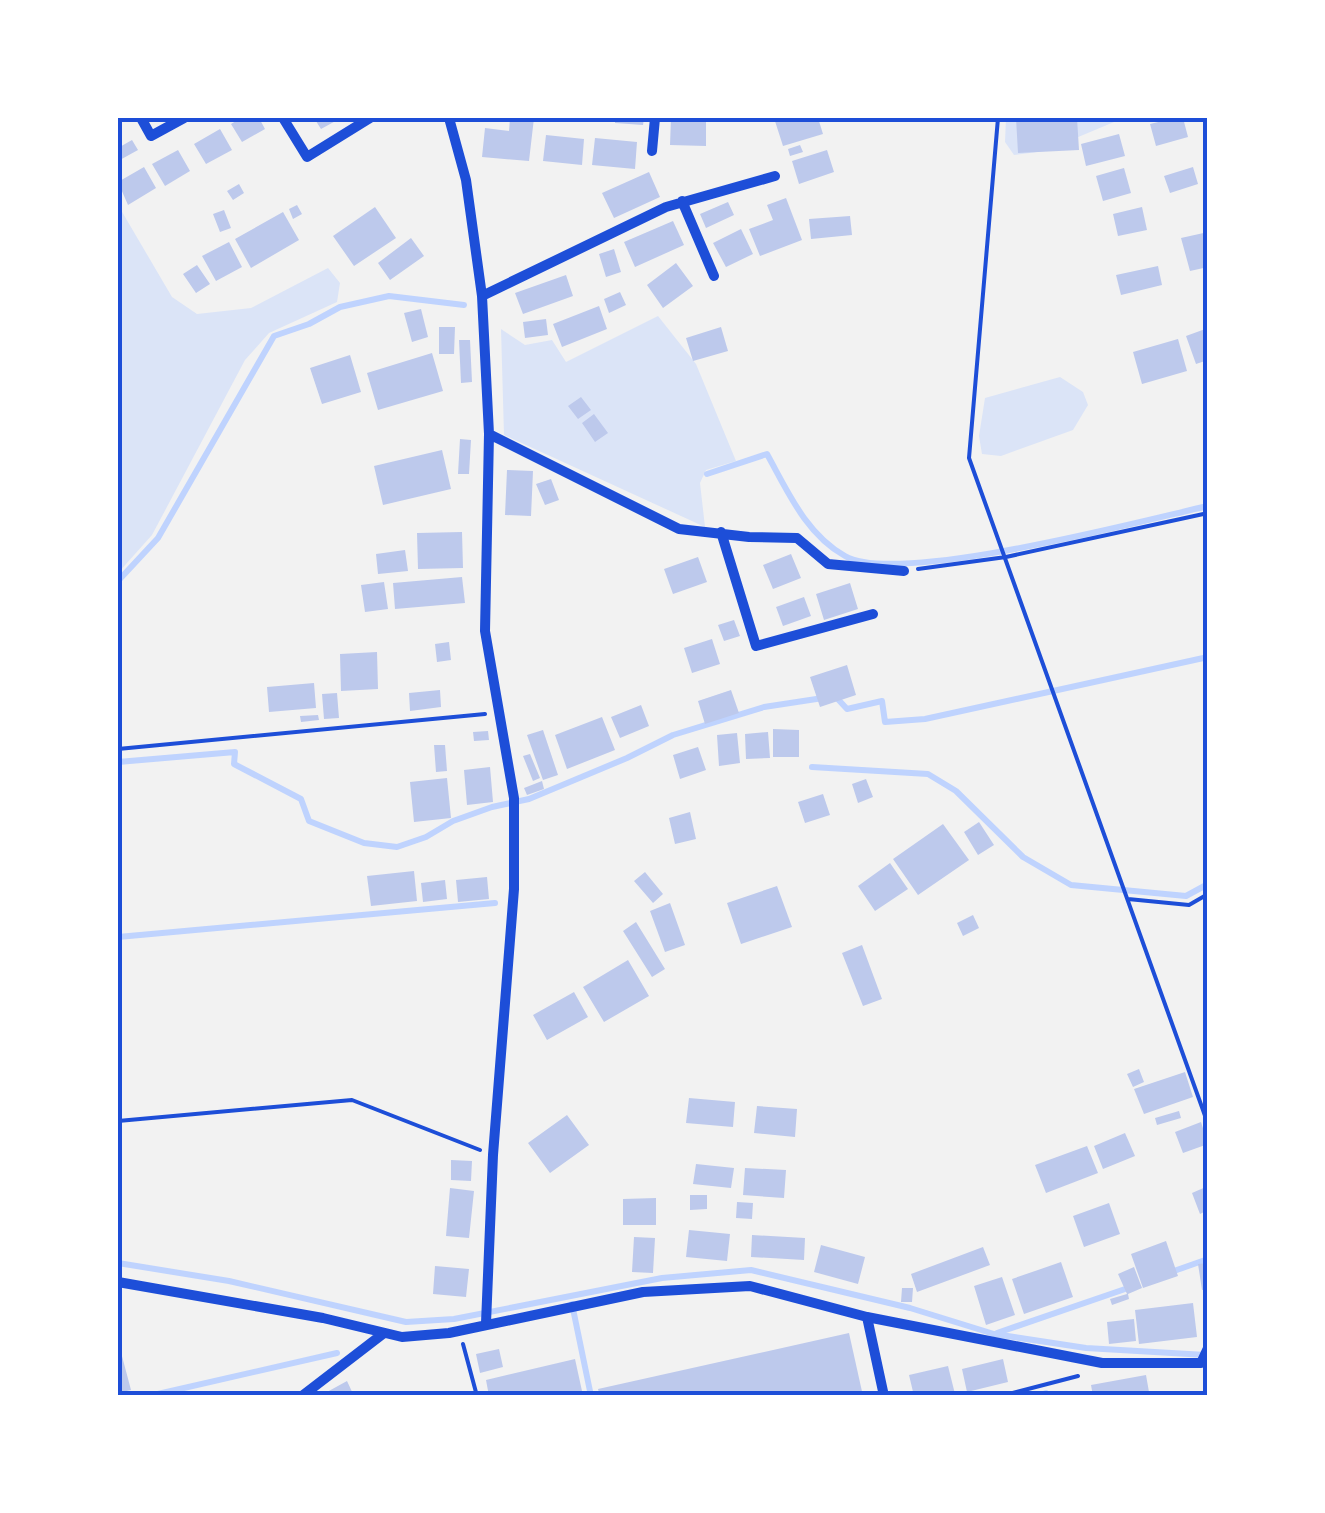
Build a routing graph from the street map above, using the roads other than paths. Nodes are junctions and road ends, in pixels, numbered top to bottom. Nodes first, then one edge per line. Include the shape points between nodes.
1 (140, 118) edge
2 (184, 118) edge
3 (283, 118) edge
4 (370, 118) edge
5 (449, 118) edge
6 (656, 118) edge
7 (652, 152) dead end
8 (775, 176) dead end
9 (682, 201) junction
10 (714, 276) dead end
11 (482, 296) junction
12 (490, 434) junction
13 (721, 532) junction
14 (904, 570) road end
15 (873, 614) dead end
16 (118, 1282) edge
17 (867, 1317) junction
18 (486, 1323) junction
19 (384, 1333) junction
20 (1208, 1348) edge
21 (302, 1396) edge
22 (884, 1396) edge

1 - 2 street via 151,136
3 - 4 street via 308,157
5 - 11 street via 466,180
6 - 7 street
8 - 9 street
9 - 10 street
9 - 11 street
11 - 12 street
12 - 13 street via 679,529
12 - 18 street via 484,632 514,798 514,889
13 - 14 street via 797,538 828,564
13 - 15 street via 756,646
16 - 19 street
17 - 18 street via 750,1286 643,1292
17 - 20 street via 1102,1363 1201,1363
17 - 22 street
18 - 19 street
19 - 21 street

